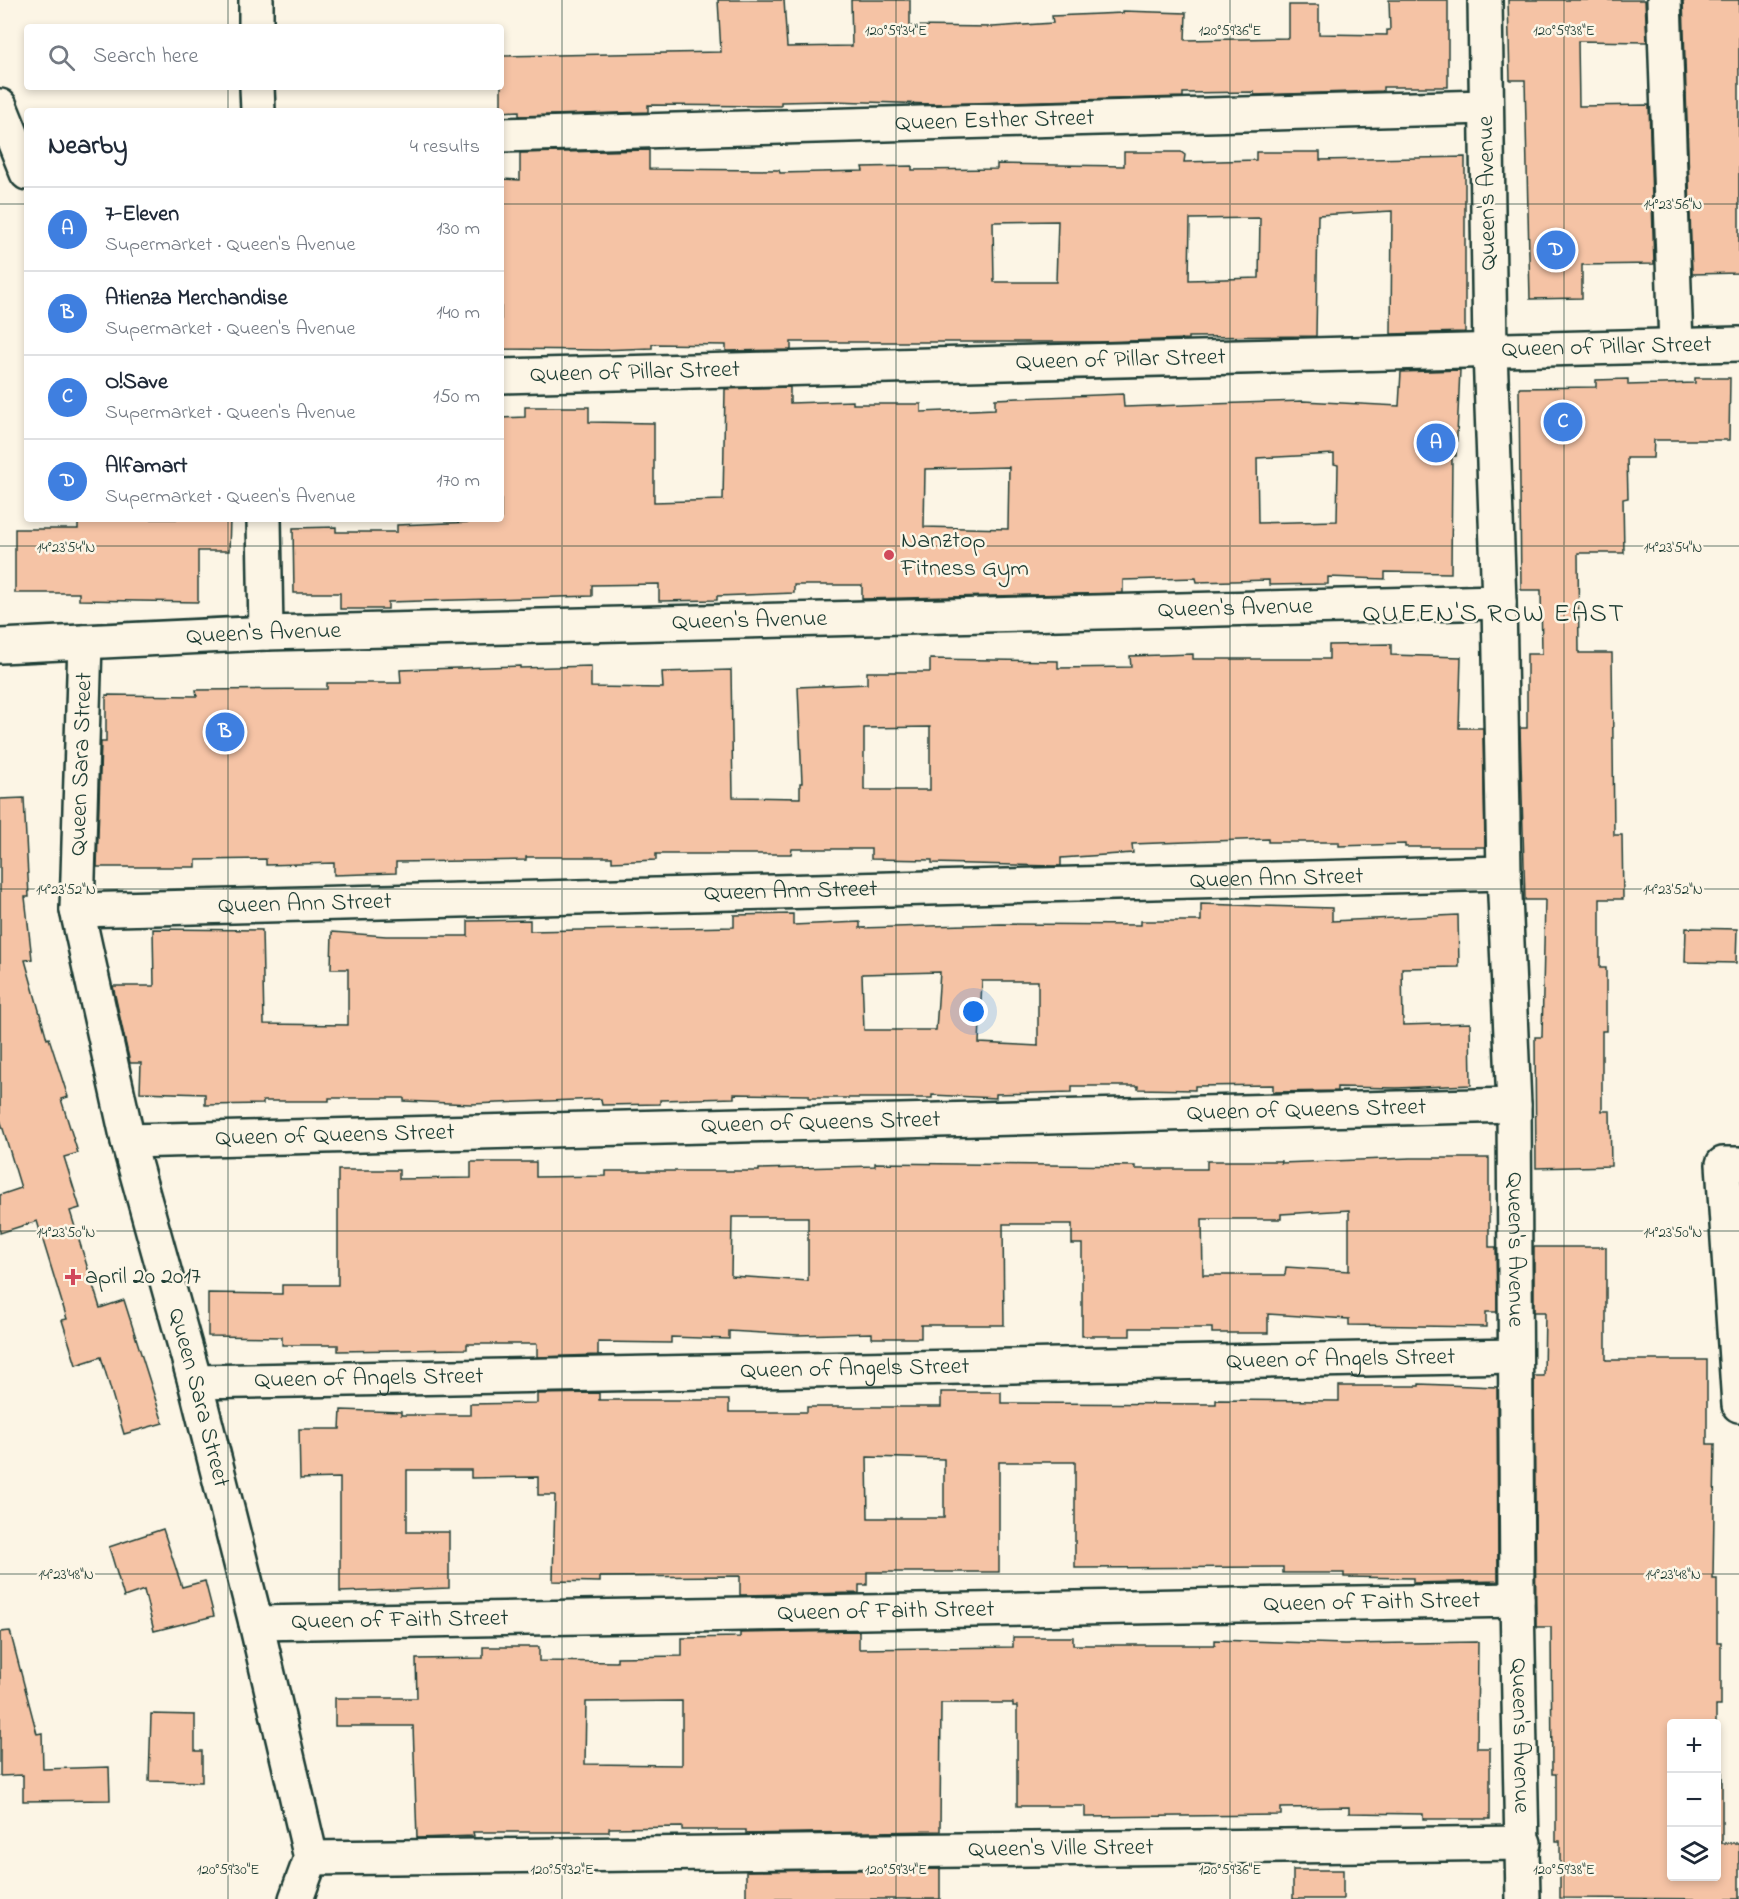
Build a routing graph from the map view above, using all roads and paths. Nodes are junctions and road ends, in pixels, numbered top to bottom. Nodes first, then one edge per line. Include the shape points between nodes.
1 (256, 0) edge
2 (1485, 0) edge
3 (1664, 0) edge
4 (256, 24) edge
5 (257, 90) edge
6 (0, 106) edge
7 (1486, 107) junction
8 (258, 108) edge
9 (504, 135) edge
10 (24, 166) edge
11 (1739, 344) edge
12 (1676, 345) junction
13 (1490, 351) junction
14 (504, 376) edge
15 (264, 522) edge
16 (1500, 602) junction
17 (266, 633) junction
18 (85, 642) junction
19 (0, 646) edge
20 (1504, 873) junction
21 (77, 910) junction
22 (1514, 1105) junction
23 (128, 1141) junction
24 (1731, 1164) edge
25 (1515, 1356) junction
26 (195, 1382) junction
27 (1739, 1405) edge
28 (1517, 1600) junction
29 (256, 1623) junction
30 (1524, 1843) junction
31 (311, 1858) junction
32 (296, 1899) edge
33 (1523, 1899) edge

1 - 4 street
2 - 7 street, Queen's Avenue
3 - 12 street
5 - 8 street
6 - 10 street
7 - 9 street, Queen Esther Street
7 - 13 street, Queen's Avenue
11 - 12 street, Queen of Pillar Street
12 - 13 street, Queen of Pillar Street
13 - 14 street, Queen of Pillar Street
13 - 16 street, Queen's Avenue
15 - 17 street
16 - 17 street, Queen's Avenue
16 - 20 street, Queen's Avenue
17 - 18 street, Queen's Avenue
18 - 19 street, Queen's Avenue
18 - 21 street, Queen Sara Street
20 - 21 street, Queen Ann Street
20 - 22 street, Queen's Avenue
21 - 23 street, Queen Sara Street
22 - 23 street, Queen of Queens Street
22 - 25 street, Queen's Avenue
23 - 26 street, Queen Sara Street
24 - 27 street
25 - 26 street, Queen of Angels Street
25 - 28 street, Queen's Avenue
26 - 29 street, Queen Sara Street
28 - 29 street, Queen of Faith Street
28 - 30 street, Queen's Avenue
29 - 31 street, Queen Sara Street
30 - 31 street, Queen's Ville Street
30 - 33 street, Queen's Avenue
31 - 32 street

